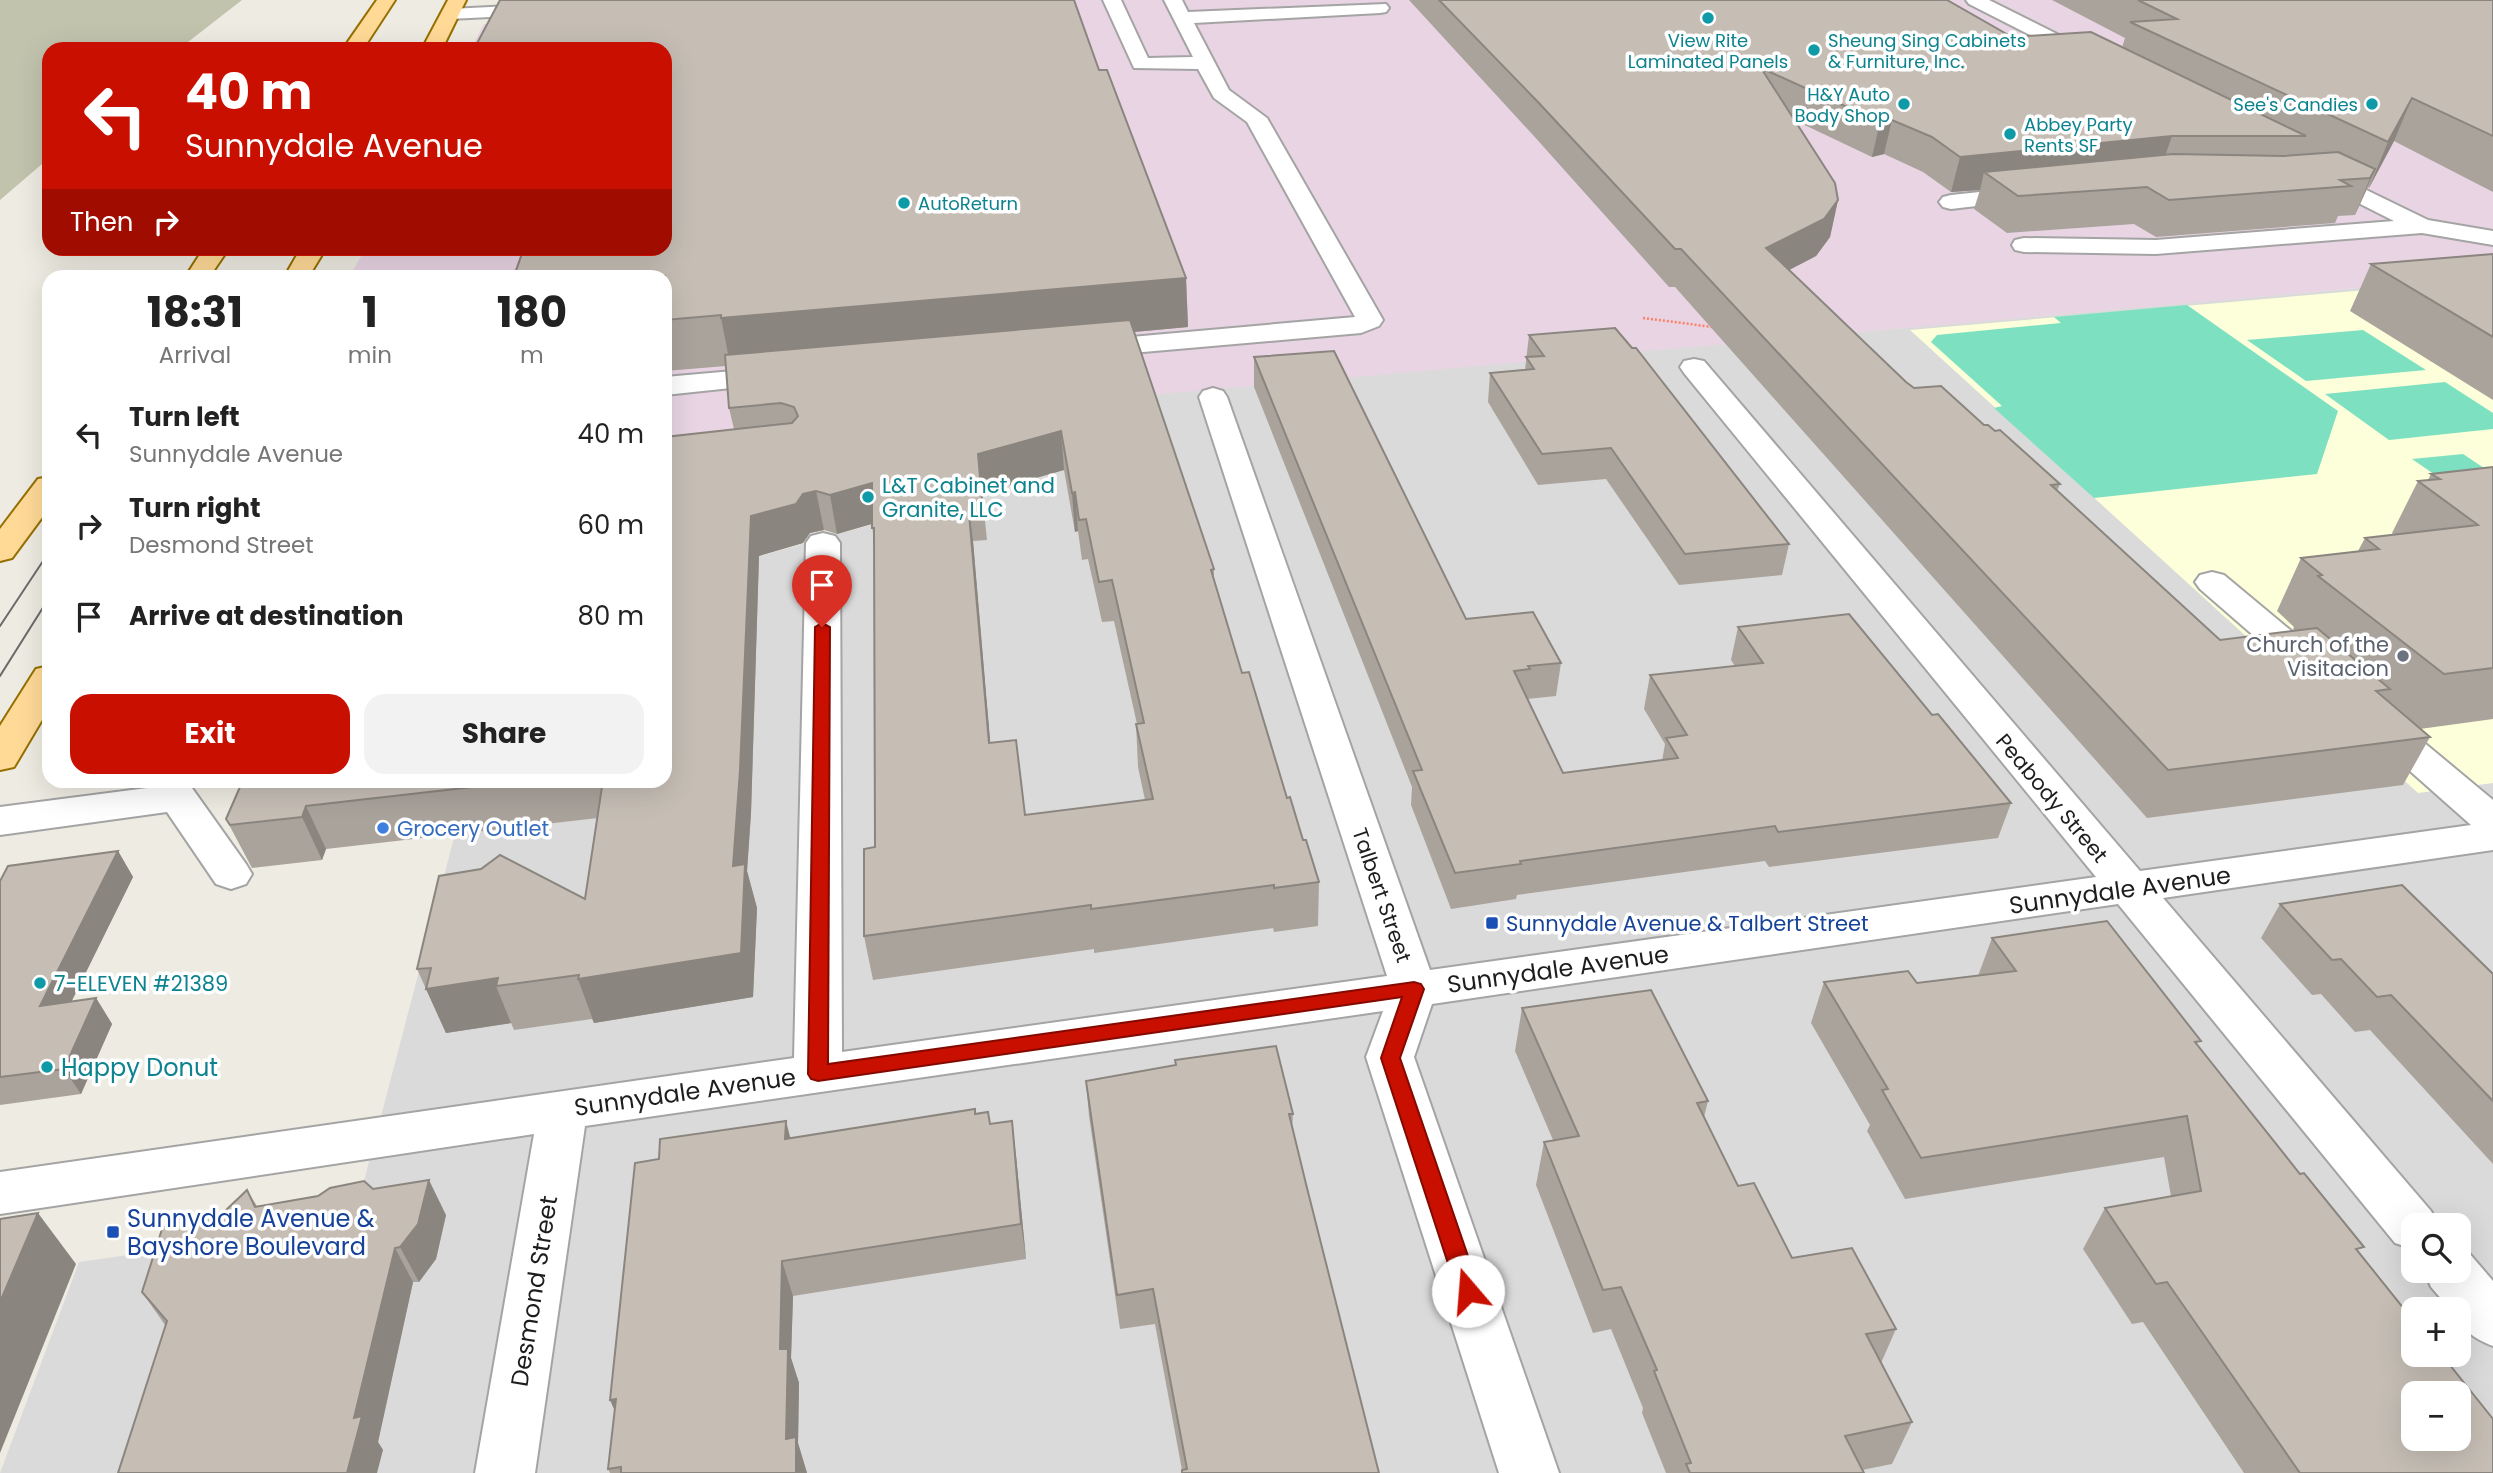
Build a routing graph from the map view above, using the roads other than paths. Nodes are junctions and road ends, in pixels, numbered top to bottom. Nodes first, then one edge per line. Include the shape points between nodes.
1 (386, 0) edge
2 (1112, 0) edge
3 (1173, 0) edge
4 (1362, 0) edge
5 (1975, 0) edge
6 (619, 2) edge
7 (523, 5) edge
8 (454, 7) edge
9 (1182, 18) junction
10 (495, 30) edge
11 (436, 41) edge
12 (358, 42) edge
13 (1202, 57) junction
14 (2108, 68) edge
15 (2298, 173) edge
16 (2048, 192) edge
17 (1951, 202) dead end
18 (2422, 226) junction
19 (2493, 238) edge
20 (2024, 245) dead end
21 (1061, 351) edge
22 (1694, 368) dead end
23 (802, 374) edge
24 (672, 385) edge
25 (1213, 397) dead end
26 (42, 495) edge
27 (823, 543) dead end
28 (0, 551) edge
29 (2212, 582) dead end
30 (42, 689) edge
31 (0, 758) edge
32 (0, 821) edge
33 (2493, 822) edge
34 (2493, 836) edge
35 (231, 874) dead end
36 (2128, 889) junction
37 (1414, 989) junction
38 (818, 1074) junction
39 (564, 1110) junction
40 (0, 1193) edge
41 (2401, 1213) edge
42 (2461, 1283) edge
43 (2493, 1321) edge
44 (505, 1473) edge
45 (1529, 1473) edge

1 - 12 main road
2 - 13 street via 1141,64
3 - 9 street
4 - 9 street via 1380,8
5 - 14 street
6 - 7 street
7 - 8 street
8 - 11 main road
9 - 13 street
10 - 11 street
13 - 21 street via 1222,94 1256,118 1370,320 1322,329
15 - 18 street via 2327,178
16 - 17 street
18 - 19 street
18 - 20 street via 2156,247
22 - 36 street, Peabody Street
23 - 24 street
25 - 37 street, Talbert Street
26 - 28 main road
27 - 38 street
29 - 33 street
30 - 31 main road
32 - 35 street via 178,797
34 - 36 street, Sunnydale Avenue
36 - 37 street, Sunnydale Avenue
36 - 41 street, Peabody Street
37 - 38 street, Sunnydale Avenue
37 - 45 street, Talbert Street via 1390,1058
38 - 39 street, Sunnydale Avenue
39 - 40 street, Sunnydale Avenue
39 - 44 street, Desmond Street
42 - 43 street

